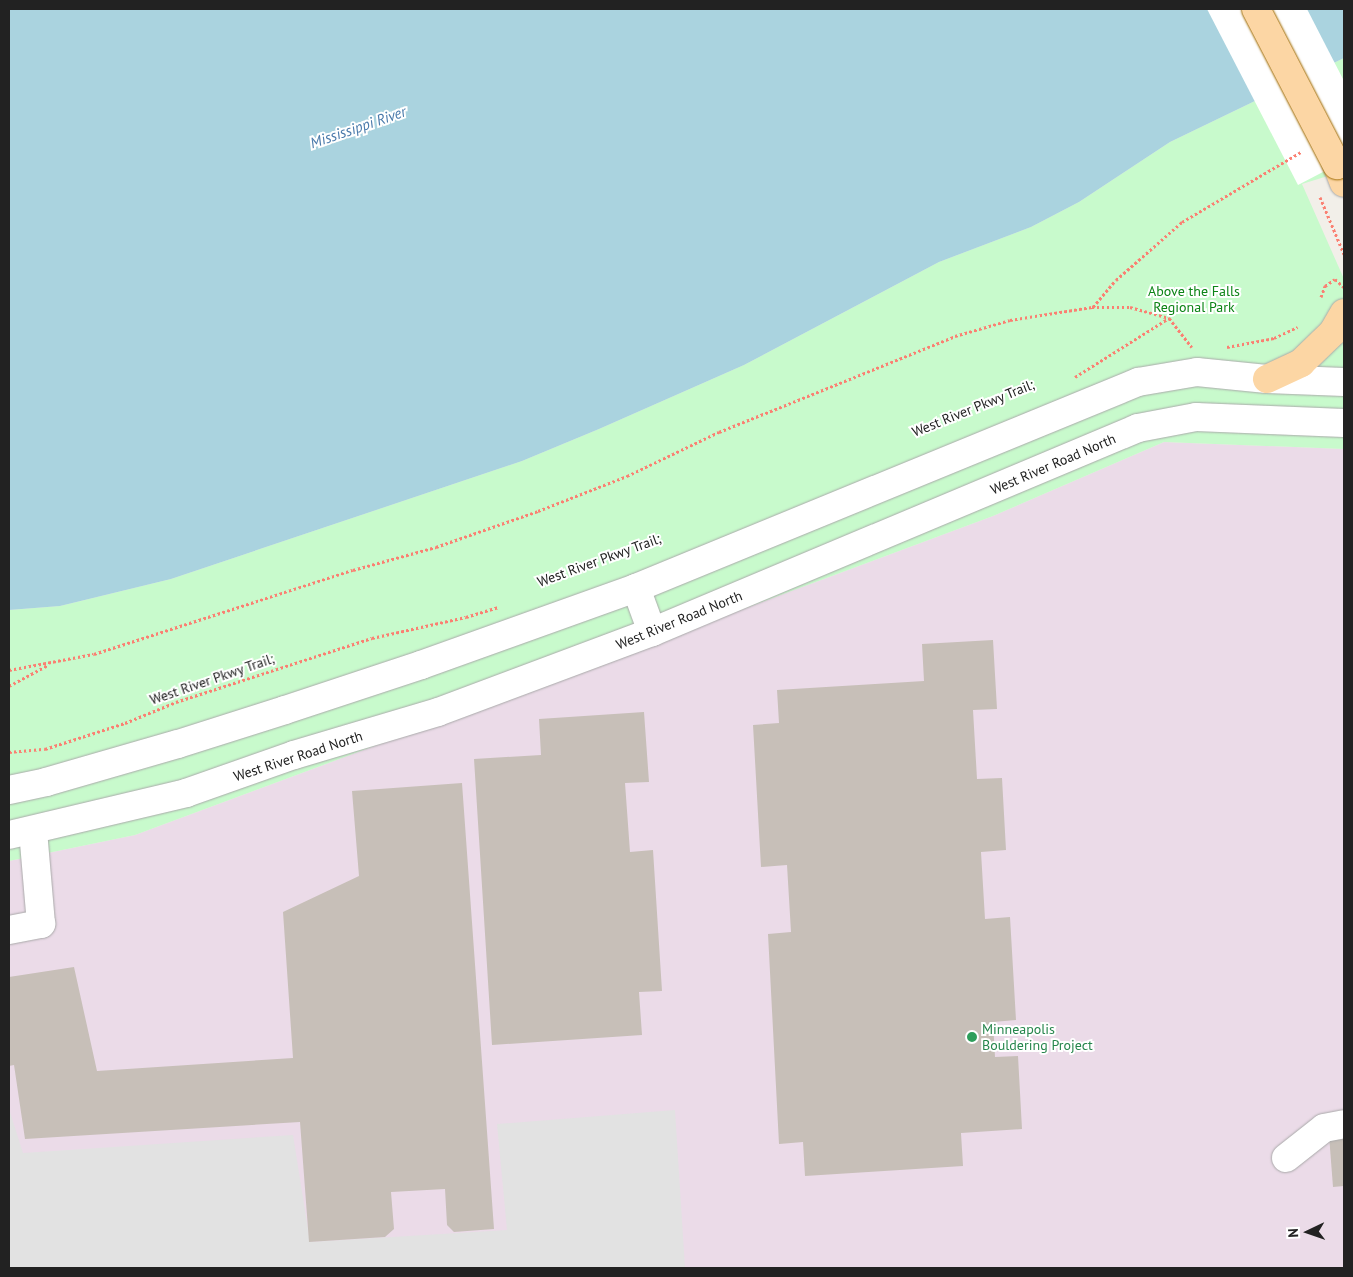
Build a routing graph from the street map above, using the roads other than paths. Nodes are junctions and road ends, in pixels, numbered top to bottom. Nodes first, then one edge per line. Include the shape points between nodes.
1 (1256, 9) edge
2 (1340, 174) edge
3 (1344, 313) edge
4 (1267, 379) junction
5 (1344, 382) edge
6 (1344, 423) edge
7 (970, 451) junction
8 (987, 491) junction
9 (636, 588) junction
10 (652, 632) junction
11 (9, 790) edge
12 (21, 832) edge
13 (9, 930) edge
14 (1344, 1124) edge
15 (1286, 1158) dead end

1 - 2 main road, bridge
3 - 4 main road via 1333,332 1301,363
4 - 5 street
4 - 7 street via 1197,372 1138,382
6 - 8 street, West River Road North via 1196,417 1138,428
7 - 8 street
7 - 9 street
8 - 10 street, West River Road North
9 - 10 street
9 - 11 street via 285,710 178,744
10 - 12 street, West River Road North via 438,712 294,755 186,793
12 - 13 street via 41,924
14 - 15 street via 1324,1128

